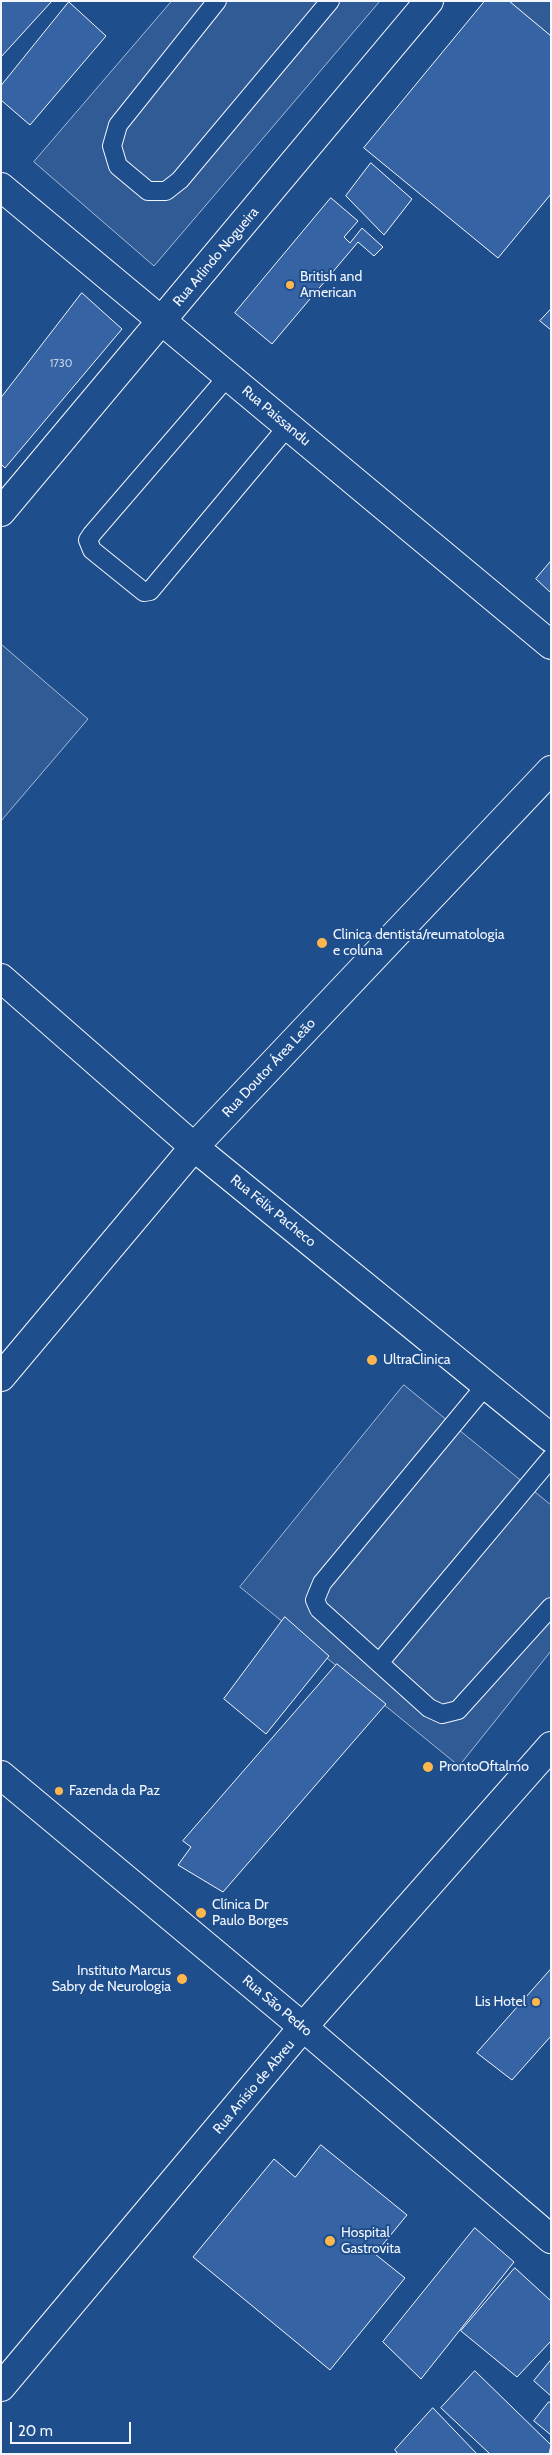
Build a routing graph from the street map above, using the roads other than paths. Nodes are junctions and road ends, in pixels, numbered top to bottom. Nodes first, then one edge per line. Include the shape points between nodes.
1 (218, 1) edge
2 (330, 1) edge
3 (429, 1) edge
4 (1, 187) edge
5 (162, 321) junction
6 (228, 376) junction
7 (288, 426) junction
8 (1, 512) edge
9 (551, 645) edge
10 (551, 770) edge
11 (1, 978) edge
12 (194, 1147) junction
13 (1, 1377) edge
14 (486, 1385) junction
15 (551, 1438) edge
16 (551, 1458) edge
17 (551, 1607) edge
18 (379, 1663) junction
19 (551, 1746) edge
20 (1, 1775) edge
21 (303, 2027) junction
22 (551, 2239) edge
23 (1, 2387) edge

1 - 2 lane via 118,125 112,146 118,166 148,191 166,191 180,180
3 - 5 street, Rua Arlindo Nogueira
4 - 5 street, Rua Paissandu
5 - 6 street, Rua Paissandu
5 - 8 street, Rua Arlindo Nogueira
6 - 7 street, Rua Paissandu
6 - 7 lane via 92,534 88,540 92,550 144,592 150,591
7 - 9 street, Rua Paissandu
10 - 12 street, Rua Doutor Área Leão
11 - 12 street, Rua Félix Pacheco
12 - 13 street, Rua Doutor Área Leão
12 - 14 street, Rua Félix Pacheco
14 - 15 street, Rua Félix Pacheco
14 - 18 lane via 322,1583 315,1600 319,1609
16 - 18 lane
17 - 18 lane via 458,1710 442,1714 429,1708
19 - 21 street, Rua Anísio de Abreu
20 - 21 street, Rua São Pedro
21 - 22 street, Rua São Pedro
21 - 23 street, Rua Anísio de Abreu

